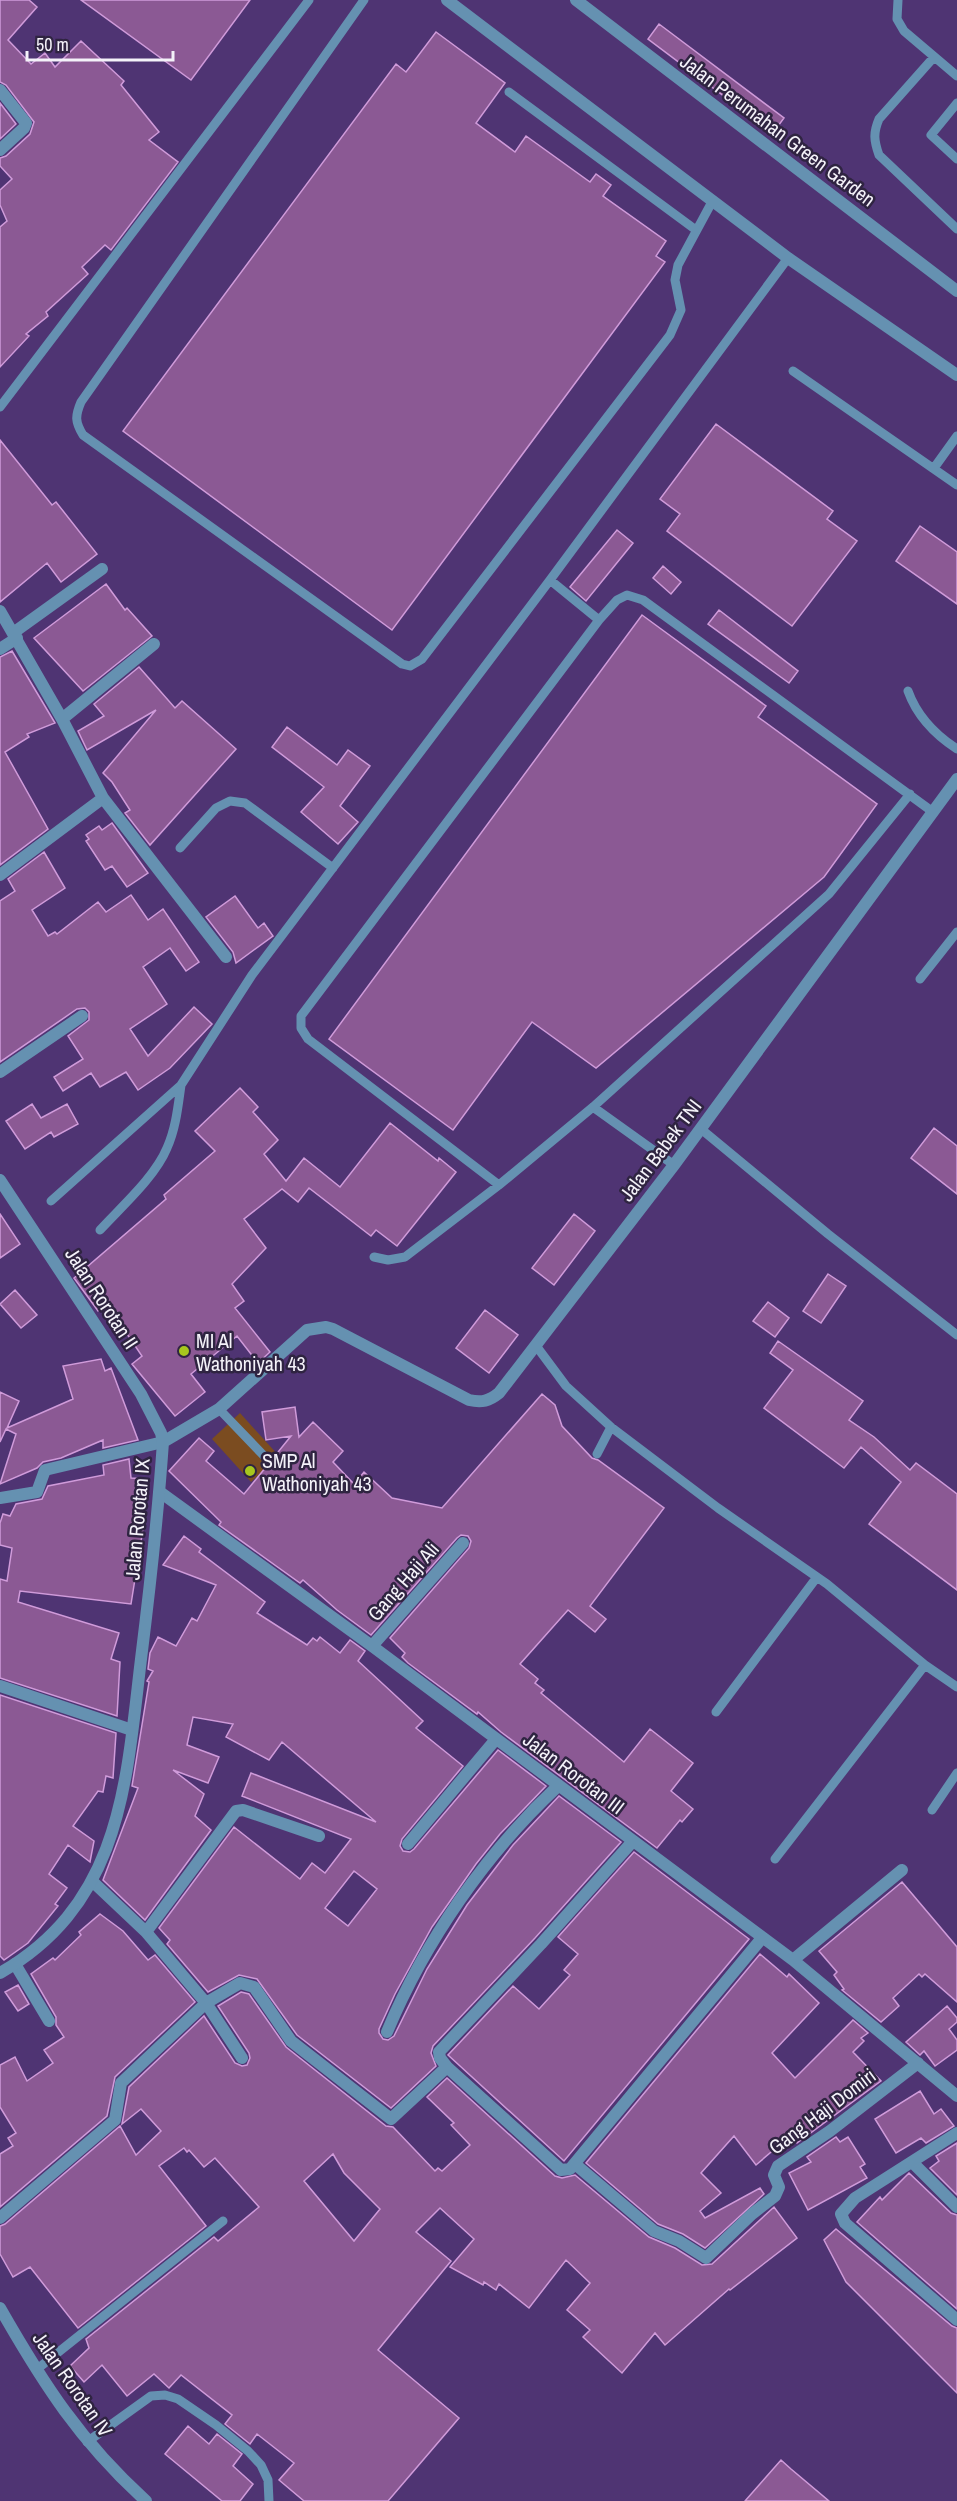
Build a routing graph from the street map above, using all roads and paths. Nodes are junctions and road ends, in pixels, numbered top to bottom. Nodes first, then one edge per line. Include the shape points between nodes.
1 (309, 0) edge
2 (364, 0) edge
3 (447, 0) edge
4 (576, 0) edge
5 (898, 0) edge
6 (934, 57) junction
7 (957, 76) edge
8 (0, 90) edge
9 (508, 92) dead end
10 (957, 103) edge
11 (0, 150) edge
12 (957, 159) edge
13 (713, 200) junction
14 (957, 229) edge
15 (696, 230) junction
16 (788, 258) junction
17 (957, 291) edge
18 (792, 371) dead end
19 (957, 375) edge
20 (0, 407) edge
21 (957, 436) edge
22 (934, 468) junction
23 (957, 485) edge
24 (102, 569) dead end
25 (550, 580) junction
26 (0, 611) edge
27 (599, 620) junction
28 (15, 635) junction
29 (153, 644) dead end
30 (0, 649) edge
31 (908, 691) dead end
32 (62, 719) junction
33 (957, 749) edge
34 (957, 779) edge
35 (910, 794) junction
36 (103, 798) junction
37 (933, 812) junction
38 (180, 848) dead end
39 (333, 868) junction
40 (0, 875) edge
41 (957, 932) edge
42 (226, 957) dead end
43 (920, 979) dead end
44 (81, 1016) dead end
45 (0, 1072) edge
46 (181, 1085) junction
47 (593, 1107) junction
48 (700, 1128) junction
49 (674, 1165) junction
50 (0, 1180) edge
51 (499, 1185) junction
52 (51, 1201) dead end
53 (100, 1230) dead end
54 (374, 1257) dead end
55 (957, 1335) edge
56 (537, 1347) junction
57 (219, 1408) junction
58 (611, 1427) junction
59 (163, 1442) junction
60 (597, 1454) dead end
61 (269, 1461) dead end
62 (160, 1492) junction
63 (0, 1498) edge
64 (463, 1543) dead end
65 (817, 1577) junction
66 (372, 1646) junction
67 (925, 1665) junction
68 (0, 1686) edge
69 (957, 1687) edge
70 (716, 1712) dead end
71 (132, 1730) junction
72 (496, 1739) junction
73 (957, 1773) edge
74 (558, 1786) junction
75 (932, 1810) dead end
76 (319, 1836) dead end
77 (633, 1841) junction
78 (408, 1844) dead end
79 (775, 1858) dead end
80 (902, 1870) dead end
81 (92, 1881) junction
82 (146, 1932) junction
83 (762, 1938) junction
84 (793, 1960) junction
85 (15, 1964) junction
86 (0, 1972) edge
87 (206, 2003) junction
88 (49, 2021) dead end
89 (387, 2032) dead end
90 (242, 2058) dead end
91 (918, 2063) junction
92 (447, 2067) junction
93 (957, 2096) edge
94 (957, 2133) edge
95 (912, 2162) junction
96 (575, 2163) junction
97 (957, 2207) edge
98 (0, 2218) edge
99 (223, 2221) dead end
100 (0, 2308) edge
101 (957, 2320) edge
102 (36, 2370) junction
103 (87, 2442) junction
104 (146, 2501) edge
105 (268, 2501) edge

1 - 20 lane
2 - 15 lane via 81,402 76,424 83,435 402,664 410,666 422,659 670,334 681,310 676,272
3 - 13 street
4 - 17 street, Jalan Perumahan Green Garden
5 - 6 lane via 897,19 904,31
6 - 7 lane
6 - 14 lane via 879,119 874,142 879,155
8 - 11 street via 26,123
9 - 15 lane
10 - 12 lane via 931,135
13 - 15 lane
13 - 16 street
16 - 19 street
16 - 25 lane
18 - 22 lane
21 - 22 lane
22 - 23 lane
24 - 28 street
25 - 27 lane
25 - 39 lane
26 - 28 street
27 - 35 lane via 627,595 643,600
27 - 51 lane via 301,1016 308,1039
28 - 30 street
28 - 32 street
29 - 32 street
31 - 33 lane via 915,710 931,729
32 - 36 street
34 - 37 street, Jalan Babek TNI
35 - 37 lane
35 - 47 lane via 829,894
36 - 40 street
36 - 42 street
37 - 48 street, Jalan Babek TNI
38 - 39 lane via 216,808 230,801 245,803
39 - 46 lane via 252,975
41 - 43 lane
44 - 45 street
46 - 52 lane
46 - 53 lane via 176,1122 167,1149
47 - 49 lane
47 - 51 lane
48 - 49 street, Jalan Babek TNI
48 - 55 lane
49 - 56 street, Jalan Babek TNI
50 - 59 street, Jalan Rorotan II via 141,1394
51 - 54 lane via 405,1257
56 - 57 street, Jalan Rorotan IX via 499,1393 481,1402 469,1400 333,1329 315,1327
56 - 58 lane via 566,1386
57 - 59 street, Jalan Rorotan IX
57 - 61 lane
58 - 60 lane
58 - 65 lane
59 - 62 street, Jalan Rorotan IX
59 - 63 street via 45,1470 37,1492
62 - 66 street, Jalan Rorotan III
62 - 71 street, Jalan Rorotan IX
64 - 66 street, Gang Haji Ali
65 - 67 lane
65 - 70 lane
66 - 72 street, Jalan Rorotan III
67 - 69 lane
67 - 79 lane
68 - 71 street
71 - 81 street, Jalan Rorotan IX via 118,1818
72 - 74 street, Jalan Rorotan III
72 - 78 street
73 - 75 lane
74 - 77 street, Jalan Rorotan III
74 - 89 street via 475,1880 401,1998
76 - 82 street via 237,1811
77 - 83 street, Jalan Rorotan III
77 - 92 street via 441,2048 439,2055
80 - 84 street
81 - 82 street
81 - 85 street, Jalan Rorotan IX via 52,1933
82 - 87 street
83 - 84 street, Jalan Rorotan III
83 - 96 street
84 - 91 street, Jalan Rorotan III
85 - 86 street, Jalan Rorotan IX
85 - 88 street
87 - 90 street
87 - 92 street via 240,1983 250,1984 291,2041 391,2119
87 - 98 street via 121,2084 115,2120
91 - 93 street, Jalan Rorotan III
91 - 96 street, Gang Haji Domiri via 778,2166 774,2175 779,2187 775,2196 706,2258 654,2231
92 - 96 street via 561,2169 567,2171
94 - 95 street
95 - 97 street
95 - 101 street via 855,2198 841,2214 845,2223
99 - 102 lane
100 - 102 street, Jalan Rorotan IV
102 - 103 street, Jalan Rorotan IV
103 - 104 street, Jalan Rorotan IV
103 - 105 lane via 151,2396 178,2398 249,2451 267,2480

